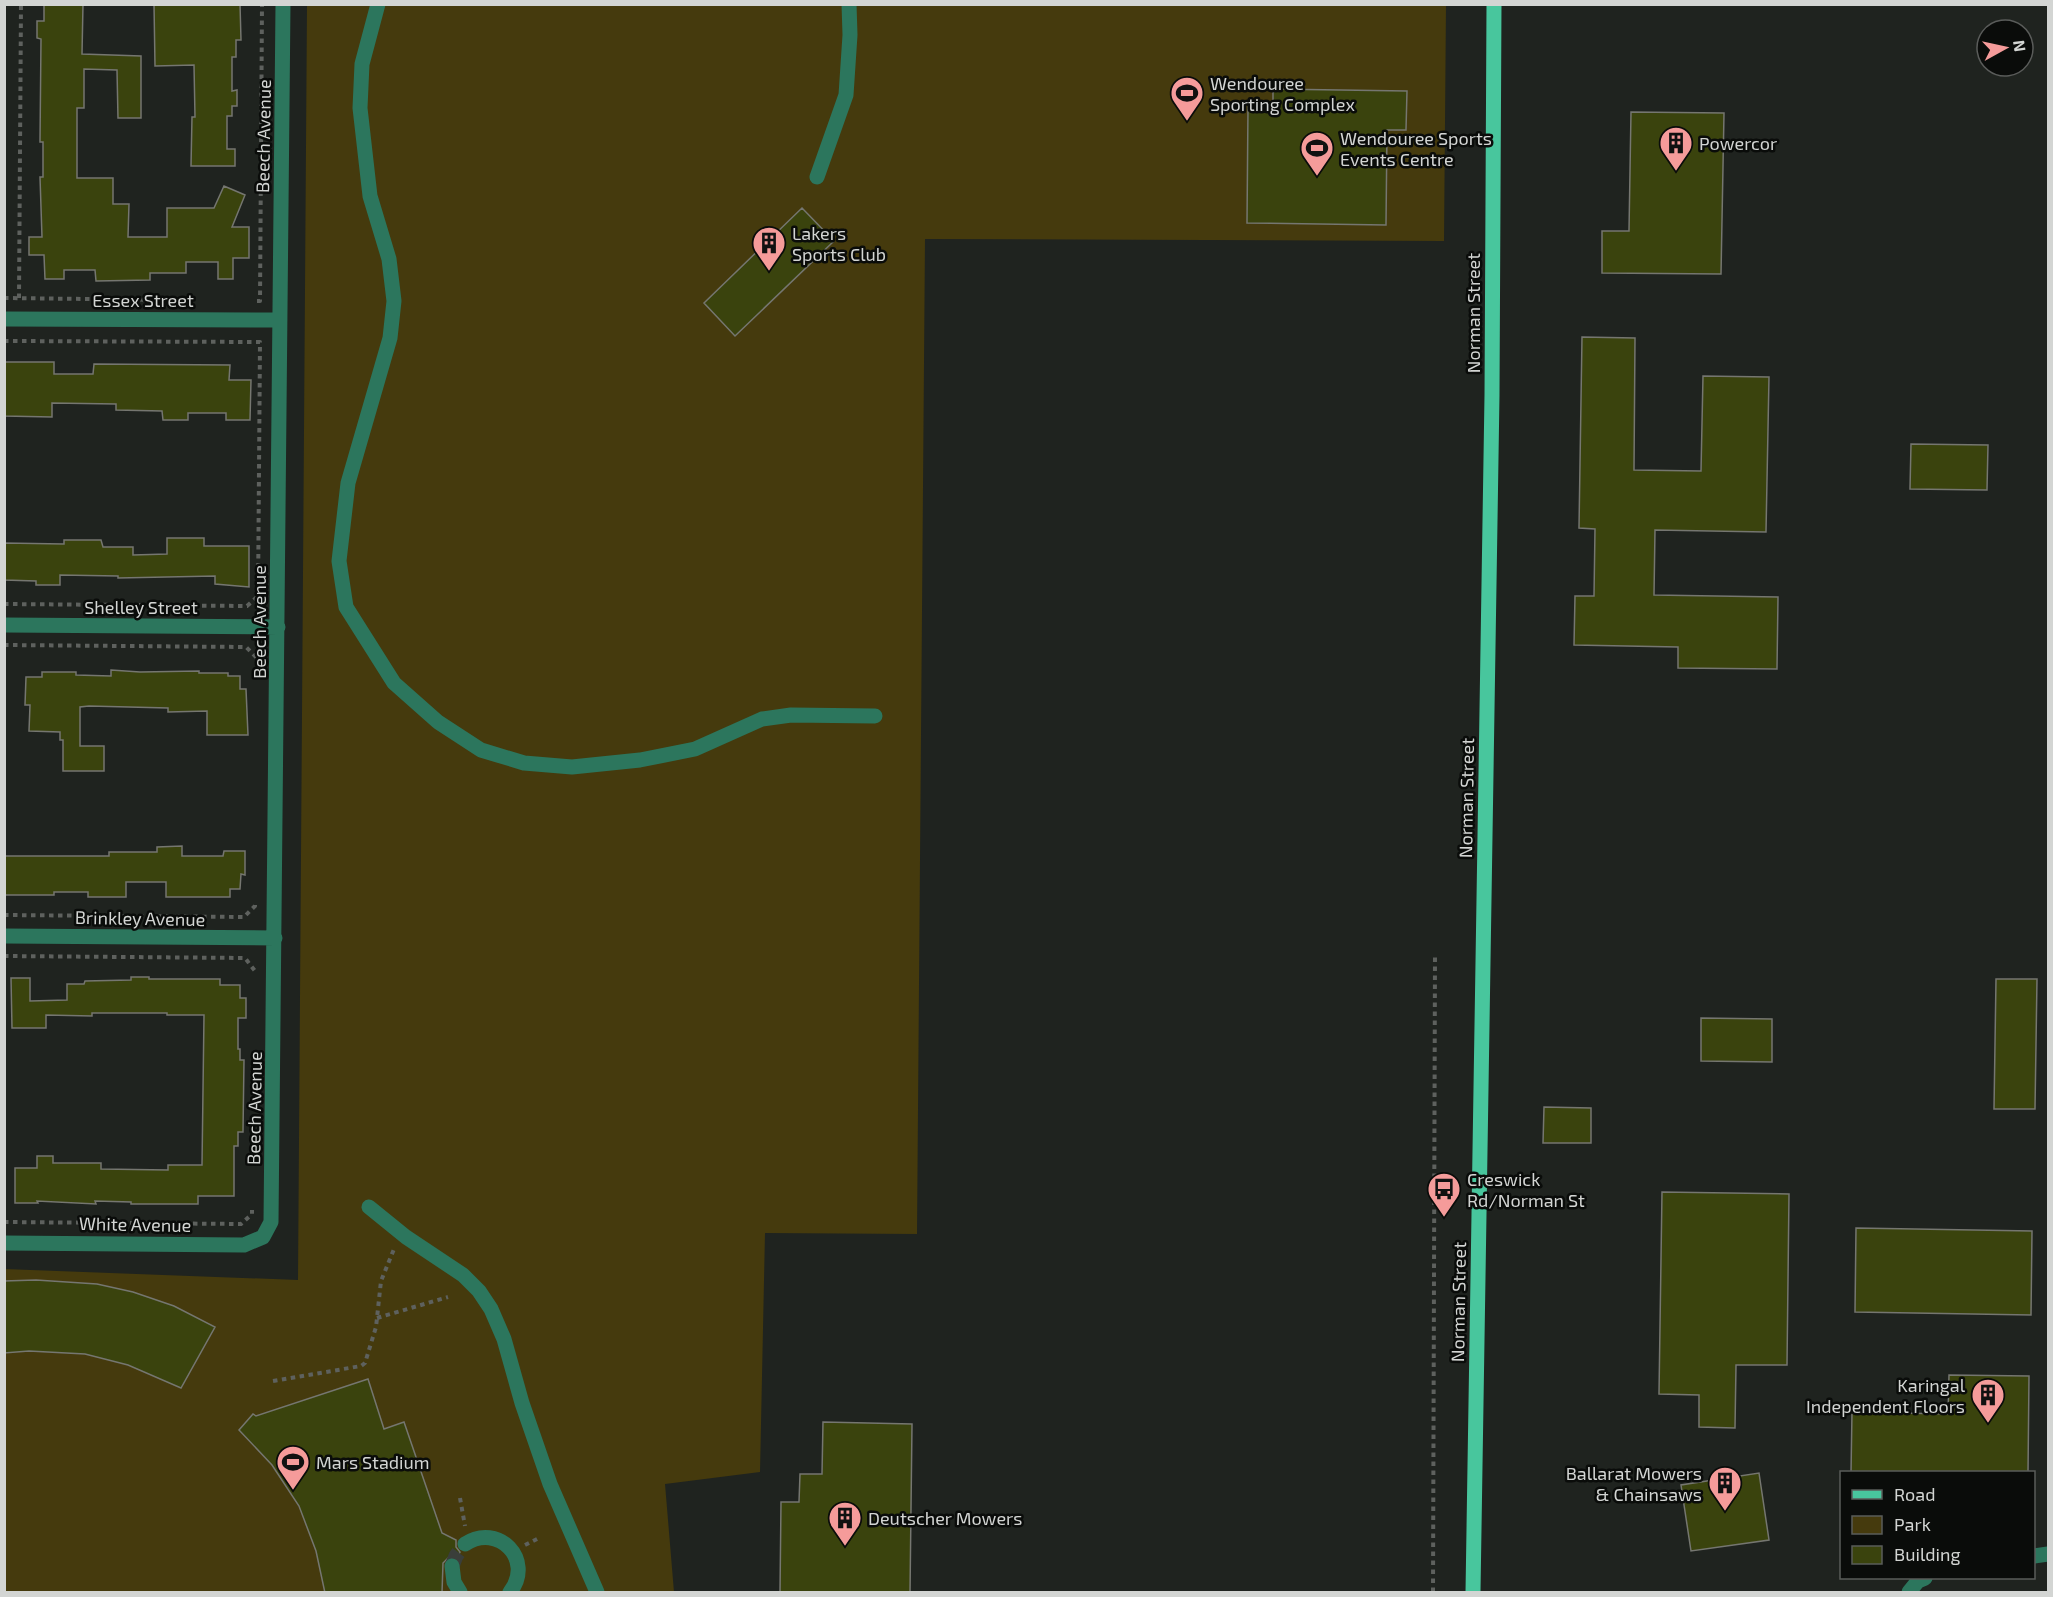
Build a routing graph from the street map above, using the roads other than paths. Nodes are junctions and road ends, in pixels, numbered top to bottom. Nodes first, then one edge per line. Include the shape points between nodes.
1 (284, 4) edge
2 (378, 4) edge
3 (849, 4) edge
4 (1494, 4) edge
5 (817, 177) dead end
6 (4, 319) edge
7 (280, 320) junction
8 (4, 625) edge
9 (278, 627) junction
10 (875, 716) dead end
11 (4, 936) edge
12 (275, 938) junction
13 (369, 1207) dead end
14 (263, 1237) joint
15 (4, 1243) edge
16 (465, 1545) dead end
17 (453, 1566) dead end
18 (1923, 1579) edge
19 (515, 1591) edge
20 (460, 1593) edge
21 (597, 1593) edge
22 (1473, 1593) edge
23 (1909, 1593) edge

1 - 7 street, Beech Avenue
2 - 10 street via 362,64 360,108 370,195 389,259 394,301 390,338 348,483 339,561 346,607 394,683 438,722 481,750 524,763 572,768 695,749 762,719 791,715
3 - 5 street via 846,95
4 - 22 main road, Norman Street via 1492,395
6 - 7 street, Essex Street
7 - 9 street, Beech Avenue
8 - 9 street, Shelley Street
9 - 12 street, Beech Avenue
11 - 12 street, Brinkley Avenue
12 - 14 street, Beech Avenue via 273,1216
13 - 21 street via 406,1238 462,1275 491,1309 550,1484
14 - 15 street, White Avenue via 241,1245
16 - 19 street via 487,1538 507,1546 518,1565
17 - 20 street via 454,1582
18 - 23 street

